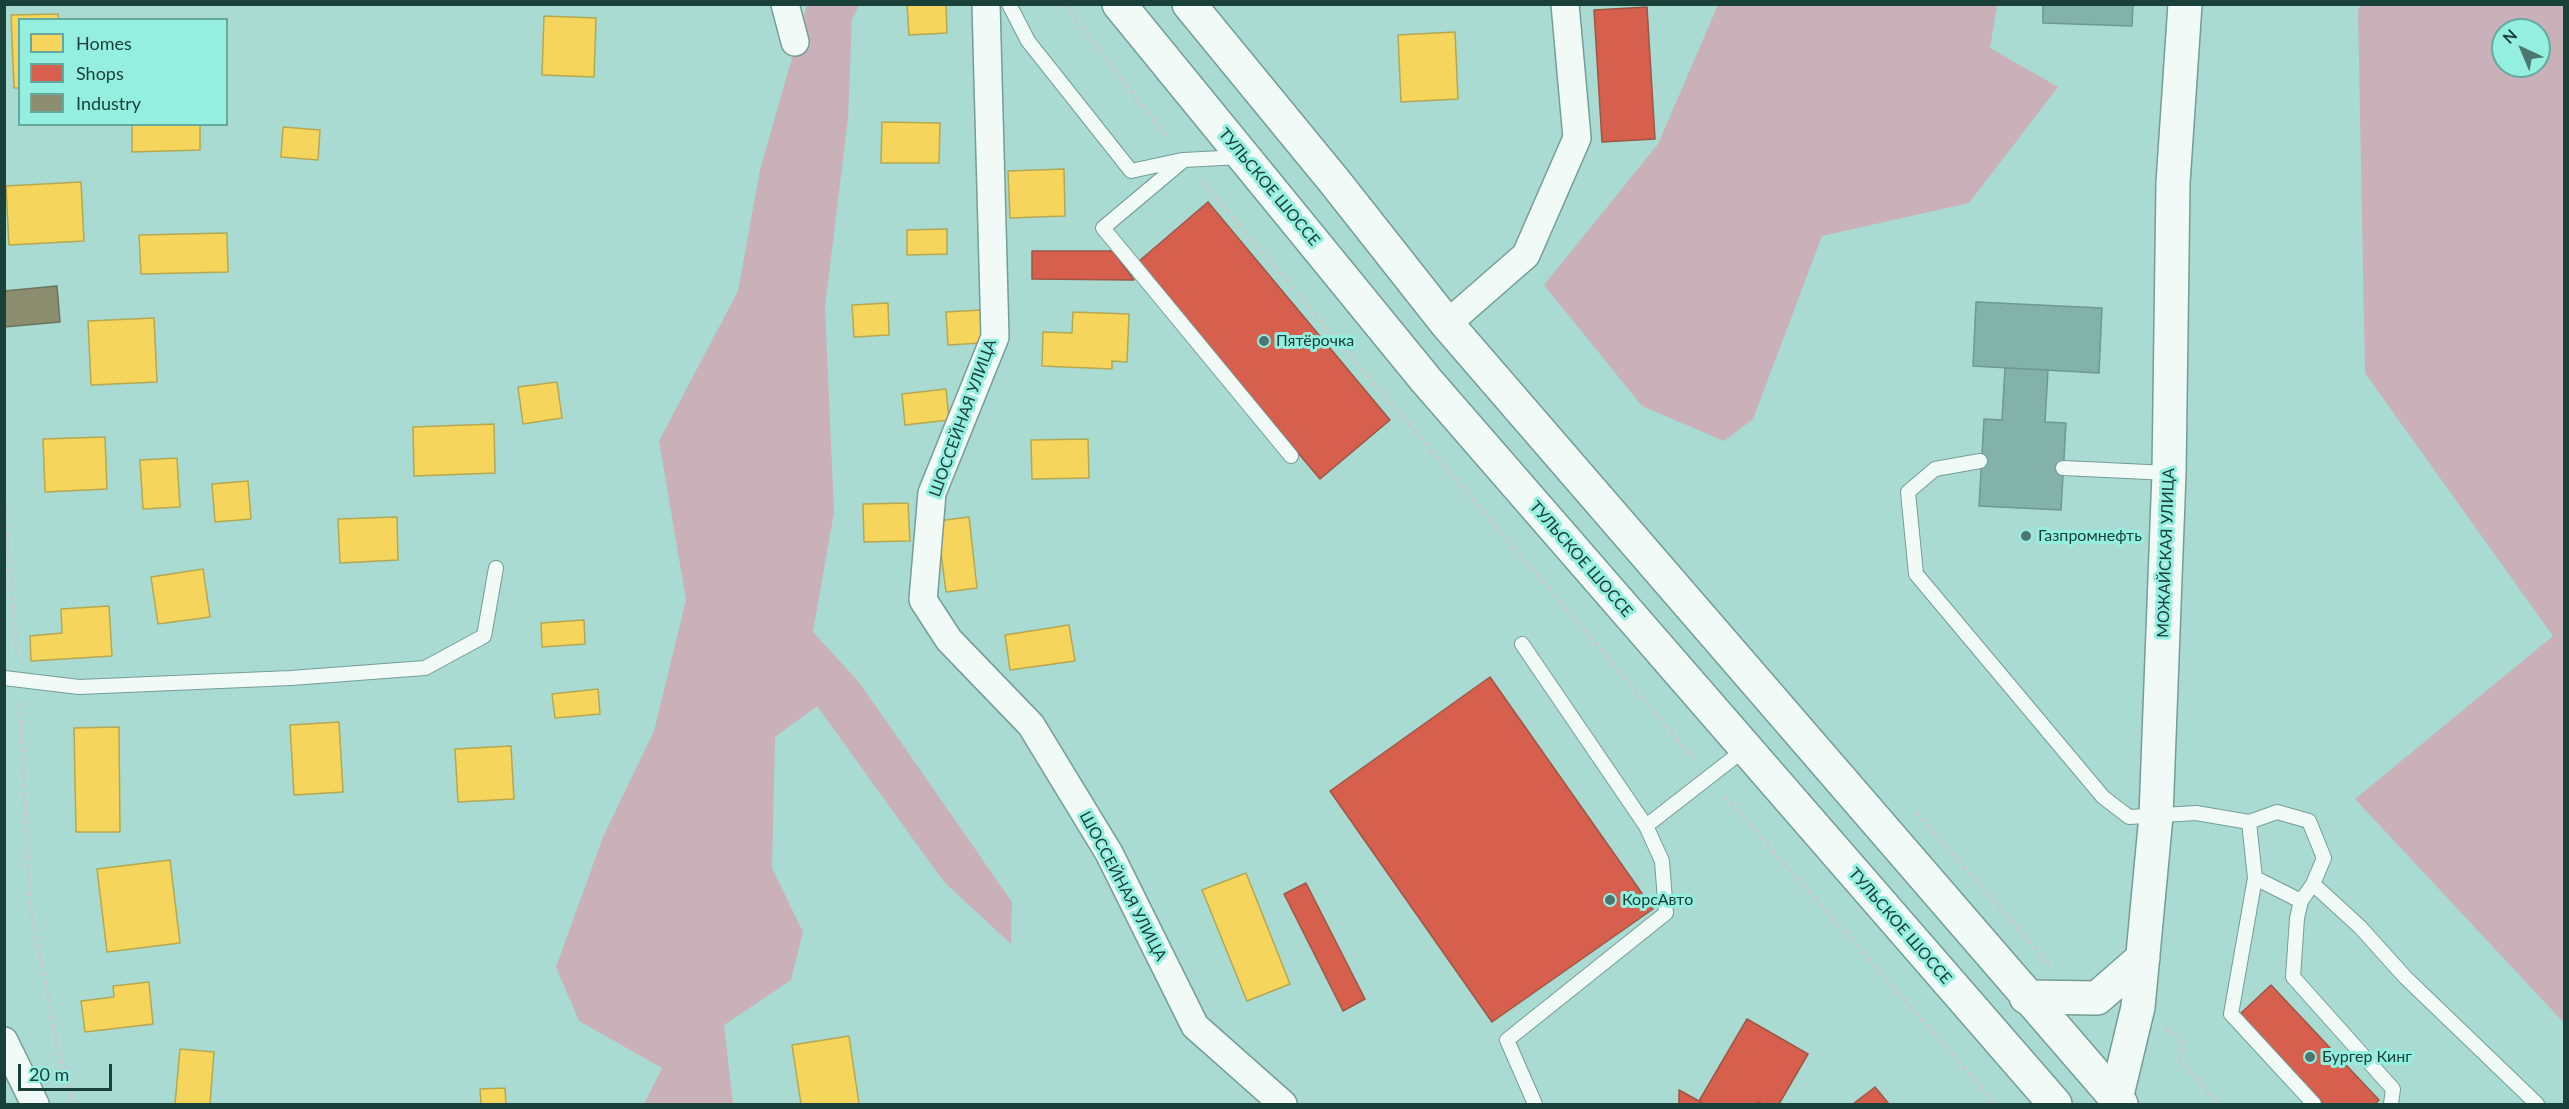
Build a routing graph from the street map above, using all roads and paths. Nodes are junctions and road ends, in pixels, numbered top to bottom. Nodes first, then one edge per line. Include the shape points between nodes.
1 (785, 4) edge
2 (986, 4) edge
3 (1009, 4) edge
4 (1064, 4) edge
5 (1119, 4) edge
6 (1189, 4) edge
7 (1565, 4) edge
8 (2185, 4) edge
9 (795, 42) dead end
10 (1244, 157) junction
11 (1184, 160) junction
12 (1447, 324) junction
13 (1291, 456) dead end
14 (1980, 461) dead end
15 (2063, 468) dead end
16 (2169, 473) junction
17 (4, 496) edge
18 (496, 568) dead end
19 (1522, 644) dead end
20 (11, 679) edge
21 (1745, 749) junction
22 (1709, 777) junction
23 (1913, 809) dead end
24 (2157, 816) junction
25 (2249, 822) junction
26 (1646, 826) junction
27 (2255, 878) junction
28 (2313, 884) junction
29 (2301, 901) junction
30 (2144, 958) junction
31 (2055, 971) dead end
32 (2026, 997) junction
33 (2138, 1008) junction
34 (4, 1041) edge
35 (2119, 1102) edge
36 (35, 1104) edge
37 (74, 1104) edge
38 (1283, 1104) edge
39 (1535, 1104) edge
40 (1996, 1104) edge
41 (2055, 1104) edge
42 (2218, 1104) edge
43 (2314, 1104) edge
44 (2391, 1104) edge
45 (2537, 1104) edge

1 - 9 street
2 - 38 street, ШОССЕЙНАЯ УЛИЦА via 995,337 932,493 923,600 949,640 1031,725 1109,853 1195,1026
3 - 11 lane via 1029,41 1131,171
4 - 11 path
5 - 10 main road, ТУЛЬСКОЕ ШОССЕ
6 - 12 main road
7 - 12 street via 1577,138 1526,255
8 - 16 main road, МОЖАЙСКАЯ УЛИЦА via 2174,183
10 - 11 lane
10 - 21 main road, ТУЛЬСКОЕ ШОССЕ via 1426,380
11 - 13 lane via 1103,228
11 - 22 path
12 - 32 main road
14 - 24 lane via 1935,469 1908,492 1916,574 2103,797 2129,817
15 - 16 lane
16 - 24 main road, МОЖАЙСКАЯ УЛИЦА
17 - 20 path
18 - 20 lane via 484,636 424,668 80,687
19 - 26 lane
20 - 37 path via 30,904 58,1050
21 - 22 lane
21 - 41 main road, ТУЛЬСКОЕ ШОССЕ
22 - 26 lane
22 - 40 path
23 - 31 path
24 - 25 lane via 2196,813
24 - 30 main road, МОЖАЙСКАЯ УЛИЦА
25 - 27 lane
25 - 28 lane via 2277,812 2309,821 2324,858
26 - 39 lane via 1662,861 1666,913 1507,1040
27 - 29 lane
27 - 43 lane via 2231,1014
28 - 29 lane
28 - 45 lane
29 - 44 lane via 2293,977 2393,1089
30 - 32 main road via 2097,998
30 - 33 main road, МОЖАЙСКАЯ УЛИЦА
32 - 35 main road
33 - 35 main road, МОЖАЙСКАЯ УЛИЦА
33 - 42 path via 2182,1040 2181,1060
34 - 36 street

